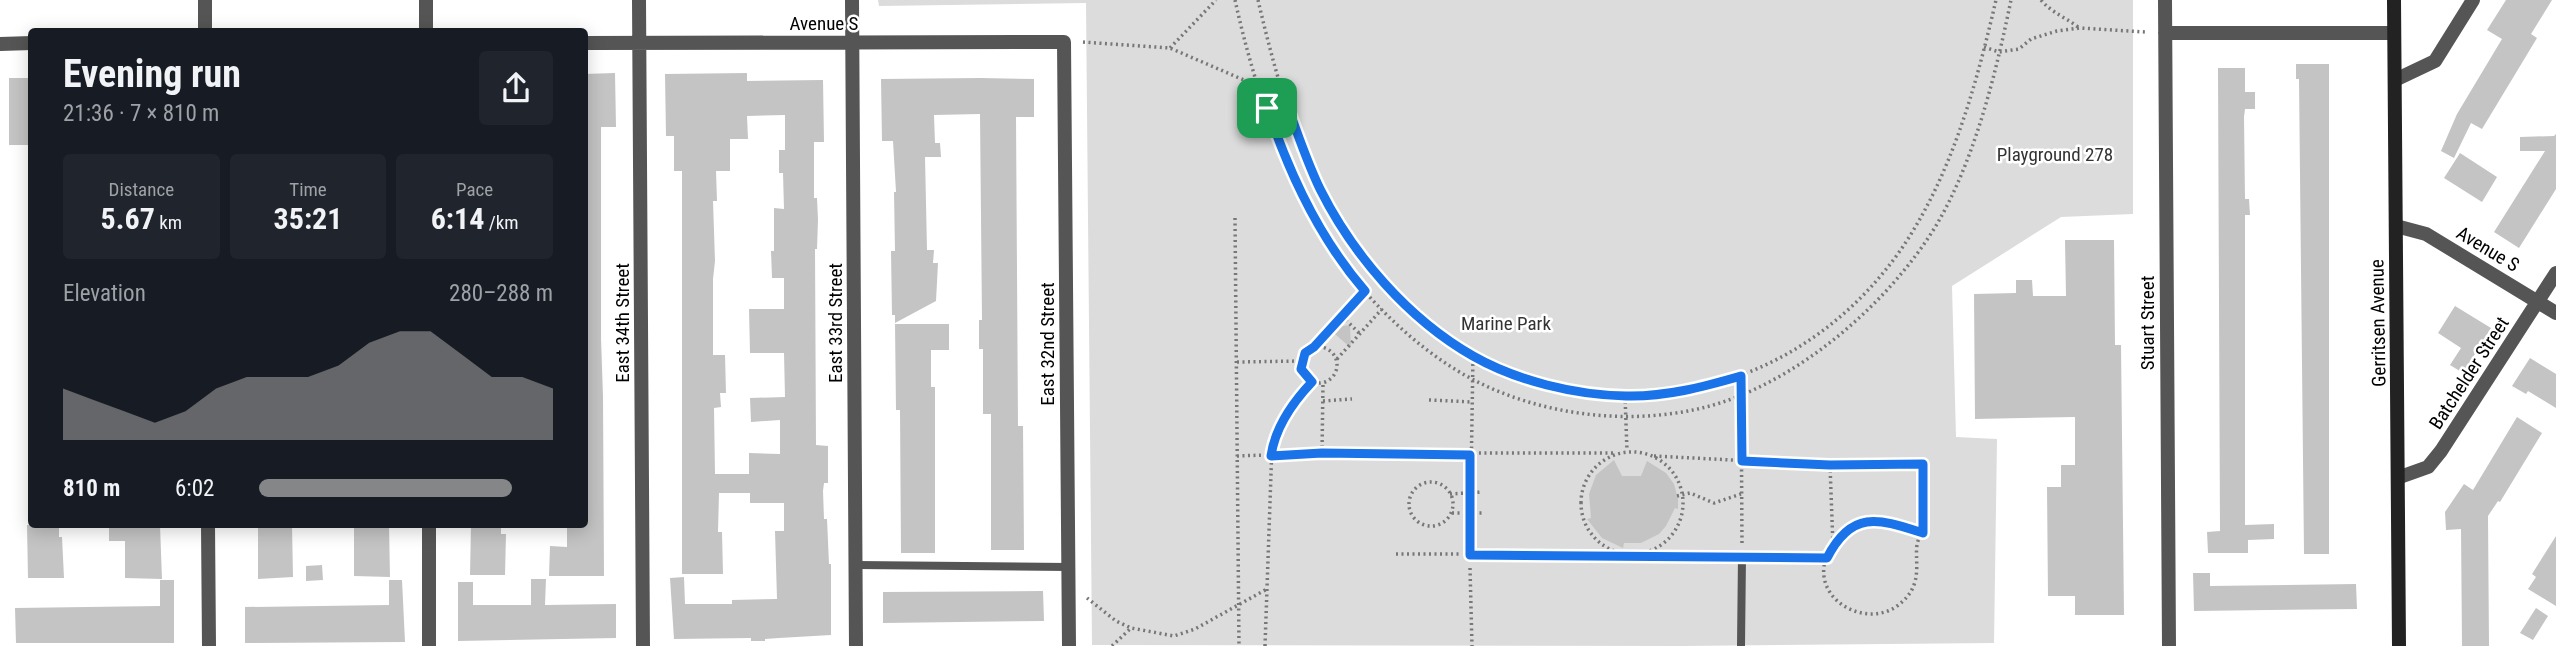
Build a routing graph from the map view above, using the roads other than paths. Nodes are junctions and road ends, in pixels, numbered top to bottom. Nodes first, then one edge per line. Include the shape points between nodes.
1 (205, 0) edge
2 (426, 0) edge
3 (639, 0) edge
4 (852, 0) edge
5 (2165, 0) edge
6 (2394, 0) edge
7 (2473, 0) edge
8 (205, 28) edge
9 (426, 28) edge
10 (2165, 33) junction
11 (2394, 33) junction
12 (852, 42) junction
13 (1063, 42) joint
14 (28, 43) edge
15 (588, 43) edge
16 (640, 43) junction
17 (0, 44) edge
18 (2395, 80) junction
19 (2396, 226) junction
20 (2556, 273) edge
21 (2538, 302) junction
22 (2556, 313) edge
23 (2400, 477) junction
24 (208, 528) edge
25 (429, 528) edge
26 (1470, 555) road end
27 (856, 565) junction
28 (1069, 566) junction
29 (209, 646) edge
30 (429, 646) edge
31 (643, 646) edge
32 (856, 646) edge
33 (1069, 646) edge
34 (1741, 646) edge
35 (2169, 646) edge
36 (2399, 646) edge

1 - 8 street
2 - 9 street
3 - 16 street, East 34th Street
4 - 12 street, East 33rd Street
5 - 10 street, Stuart Street
6 - 11 main road, Gerritsen Avenue
7 - 18 street via 2435,61
10 - 11 street
10 - 35 street, Stuart Street
11 - 18 main road, Gerritsen Avenue
12 - 13 street, Avenue S
12 - 16 street, Avenue S
12 - 27 street, East 33rd Street
13 - 28 street, East 32nd Street
14 - 17 street
15 - 16 street, Avenue S
16 - 31 street, East 34th Street
18 - 19 main road, Gerritsen Avenue
19 - 21 street, Avenue S via 2426,234
19 - 23 main road, Gerritsen Avenue
20 - 21 street, Batchelder Street
21 - 22 street, Avenue S
21 - 23 street, Batchelder Street via 2435,459 2428,467
23 - 36 main road, Gerritsen Avenue
24 - 29 street
25 - 30 street
26 - 34 lane via 1742,556
27 - 28 lane
27 - 32 street, East 33rd Street
28 - 33 street, East 32nd Street

